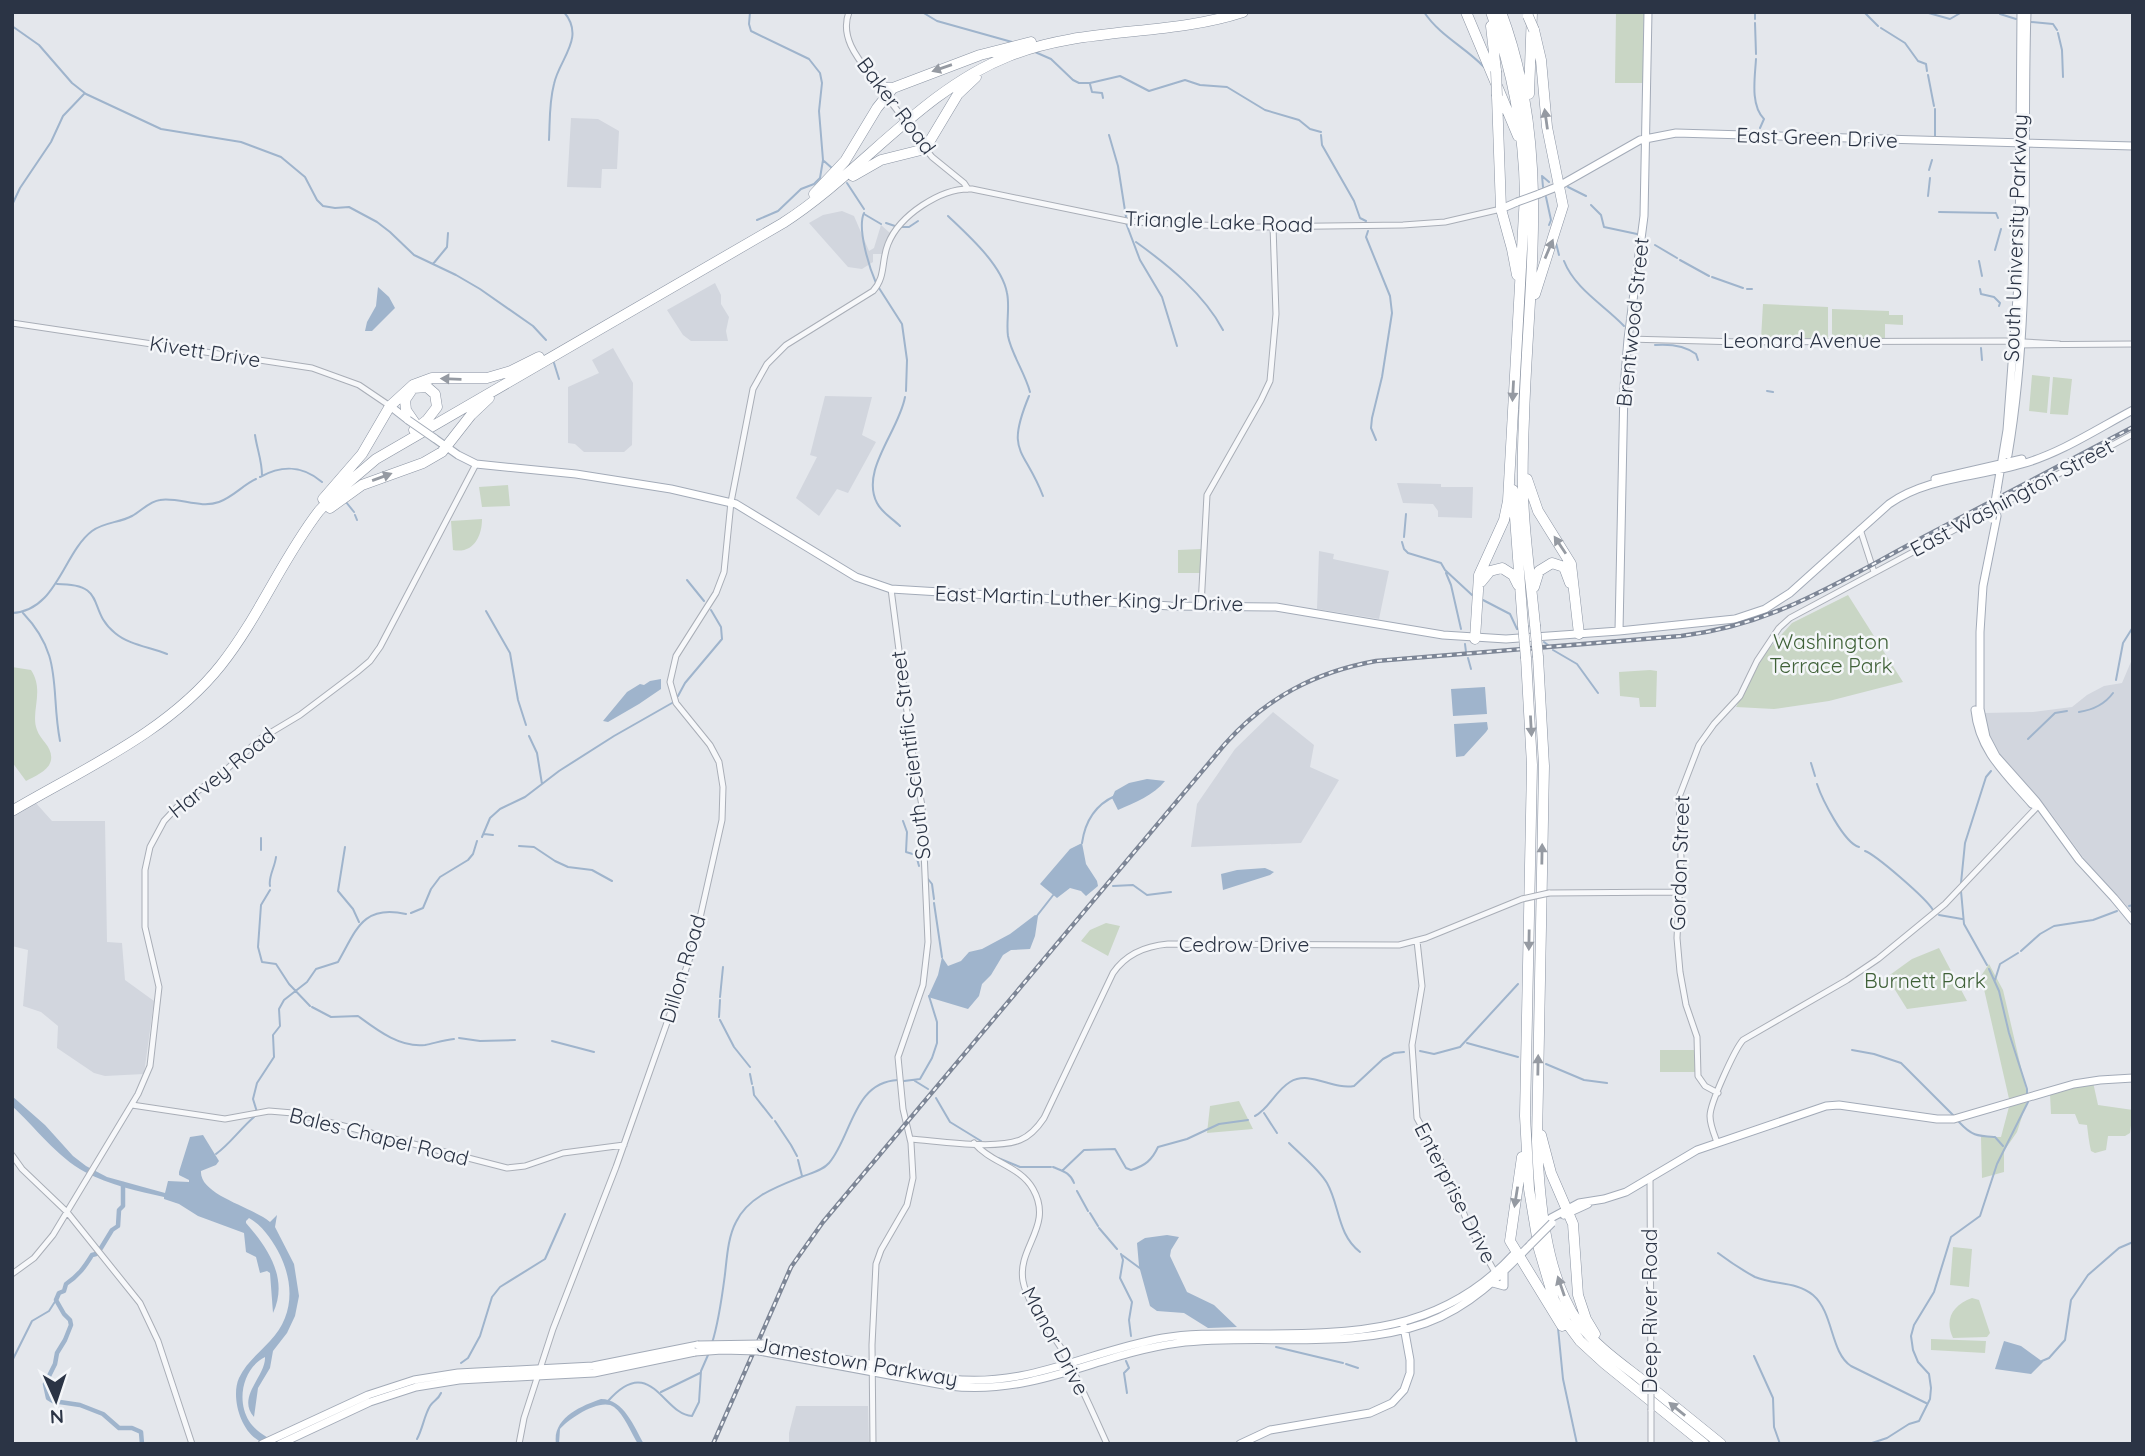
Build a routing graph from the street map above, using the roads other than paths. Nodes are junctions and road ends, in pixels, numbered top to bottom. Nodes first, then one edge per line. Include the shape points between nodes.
1 (849, 12) edge
2 (1225, 12) edge
3 (1243, 12) edge
4 (1466, 12) edge
5 (1490, 12) edge
6 (1501, 12) edge
7 (1648, 12) edge
8 (2021, 12) edge
9 (2027, 12) edge
10 (1529, 13) edge
11 (1031, 42) junction
12 (1005, 57) junction
13 (878, 84) joint
14 (890, 91) junction
15 (1646, 138) junction
16 (2023, 142) junction
17 (2133, 146) edge
18 (926, 149) junction
19 (1533, 154) junction
20 (1525, 178) junction
21 (1559, 186) junction
22 (968, 189) junction
23 (814, 194) junction
24 (1517, 202) joint
25 (809, 205) junction
26 (1501, 209) junction
27 (1273, 226) junction
28 (12, 323) edge
29 (1518, 324) junction
30 (1528, 339) junction
31 (1628, 339) junction
32 (2018, 343) junction
33 (2133, 344) edge
34 (540, 357) junction
35 (524, 373) junction
36 (2133, 405) edge
37 (390, 406) junction
38 (2133, 410) edge
39 (413, 424) junction
40 (2133, 434) edge
41 (447, 446) junction
42 (1523, 450) junction
43 (1511, 458) junction
44 (477, 464) junction
45 (2004, 466) junction
46 (323, 499) junction
47 (730, 502) junction
48 (1860, 529) junction
49 (293, 550) junction
50 (1813, 572) junction
51 (1874, 572) junction
52 (891, 589) junction
53 (1533, 598) junction
54 (1521, 600) junction
55 (1200, 606) junction
56 (1619, 631) junction
57 (1577, 634) junction
58 (1477, 639) junction
59 (12, 804) edge
60 (2038, 806) junction
61 (12, 811) edge
62 (1679, 892) junction
63 (2133, 921) edge
64 (1417, 941) junction
65 (2133, 1078) edge
66 (1718, 1093) junction
67 (1538, 1105) junction
68 (135, 1106) junction
69 (1525, 1116) junction
70 (911, 1139) junction
71 (1717, 1142) junction
72 (974, 1143) junction
73 (624, 1145) junction
74 (12, 1155) edge
75 (1650, 1177) junction
76 (72, 1204) junction
77 (1568, 1211) junction
78 (67, 1212) junction
79 (74, 1220) junction
80 (1517, 1254) junction
81 (1491, 1265) joint
82 (12, 1274) edge
83 (1499, 1274) junction
84 (1404, 1326) junction
85 (1604, 1363) junction
86 (872, 1368) junction
87 (1071, 1368) junction
88 (538, 1373) junction
89 (1634, 1374) junction
90 (192, 1444) edge
91 (262, 1444) edge
92 (280, 1444) edge
93 (519, 1444) edge
94 (873, 1444) edge
95 (1107, 1444) edge
96 (1240, 1444) edge
97 (1651, 1444) edge
98 (1704, 1444) edge
99 (1721, 1444) edge

1 - 13 street, Baker Road via 848,40
2 - 11 highway
3 - 12 highway via 1191,24 1057,41
4 - 20 highway via 1517,132
5 - 20 highway via 1517,103
5 - 26 highway, bridge
6 - 19 highway via 1522,82
7 - 15 main road, Brentwood Street
8 - 16 main road, South University Parkway
9 - 16 main road, South University Parkway
10 - 19 highway
21 -> 10 highway, bridge via 1541,60
11 -> 14 highway via 980,55
11 - 23 highway via 993,56 951,80
12 - 18 highway via 958,94
12 - 25 highway via 951,87
13 - 14 highway
14 - 18 street, Baker Road, bridge via 900,114
14 - 23 highway via 845,161
15 - 16 main road, East Green Drive via 1676,133
15 - 21 main road, East Green Drive
15 - 31 main road, Brentwood Street via 1644,216
16 - 17 main road, East Green Drive
16 - 32 main road, South University Parkway via 2025,256
18 - 22 street, Baker Road
18 - 25 highway via 870,164
19 - 30 highway
20 - 29 highway
21 - 24 main road, East Green Drive, bridge
30 -> 21 highway via 1539,274 1562,215
22 - 27 street, Triangle Lake Road via 1135,222
22 - 47 street, Triangle Lake Road via 944,194 905,220 887,246 877,286 786,345 768,364 753,389
23 - 34 highway via 763,230
24 - 26 main road, Triangle Lake Road
25 - 35 highway
26 - 27 street, Triangle Lake Road via 1423,224
26 - 29 highway via 1516,266
27 - 55 street via 1276,314 1270,381 1207,495
28 - 37 street, Kivett Drive via 312,368 359,385
29 -> 43 highway
30 - 42 highway
31 - 32 street, Leonard Avenue
31 - 56 main road, Brentwood Street
32 - 33 street, Leonard Avenue
32 - 45 main road, South University Parkway
34 -> 37 highway via 487,378 420,381
34 - 39 highway
35 - 41 highway via 479,407
35 - 49 highway via 367,466 318,511
36 - 45 main road, East Martin Luther King Jr Drive
37 - 39 main road, East Martin Luther King Jr Drive
37 - 46 highway via 362,454
38 - 45 main road, East Martin Luther King Jr Drive via 2054,452
39 - 41 main road, East Martin Luther King Jr Drive, bridge
39 - 46 highway
40 - 51 street, East Washington Street
41 - 44 main road, East Martin Luther King Jr Drive
49 -> 41 highway via 346,495 428,460
42 - 53 highway via 1522,495
57 -> 42 highway via 1571,564 1534,503
43 - 54 highway
43 - 58 highway via 1504,520 1477,586
44 - 47 main road, East Martin Luther King Jr Drive via 576,474
44 - 68 street, Harvey Road via 370,661 300,715 260,739 180,805 154,838 146,859 144,914 159,995 150,1066
45 - 48 main road, East Martin Luther King Jr Drive via 1914,490
45 - 50 main road, East Martin Luther King Jr Drive via 1899,491 1857,525
45 - 60 main road, South University Parkway, bridge via 1977,608 1976,716 1991,757
46 - 59 highway via 300,528 228,646 197,684 131,736
47 - 52 main road, East Martin Luther King Jr Drive via 856,577
47 - 73 street, Dillon Road via 722,579 676,656 670,682 676,703 719,762 722,820 693,948
48 - 50 main road, East Martin Luther King Jr Drive
48 - 51 street
49 - 61 highway via 230,653 188,701 155,727
50 - 56 main road, East Martin Luther King Jr Drive via 1775,604 1751,615
51 - 62 street, Gordon Street via 1779,628 1740,696 1695,751 1679,797
52 - 55 main road, East Martin Luther King Jr Drive
52 - 70 street, South Scientific Street via 922,806 928,943 923,984 898,1055
53 - 57 highway via 1539,571 1552,564 1564,567
67 -> 53 highway, bridge via 1544,766
54 - 58 highway via 1513,575 1503,568 1490,571 1480,589
54 -> 69 highway, bridge via 1532,765
55 - 58 main road, East Martin Luther King Jr Drive via 1276,607
56 - 57 main road, East Martin Luther King Jr Drive
57 - 58 main road, East Martin Luther King Jr Drive
60 - 63 main road, South University Parkway via 2086,870
60 - 66 street via 1945,904 1878,959 1743,1040
62 - 64 street, Cedrow Drive, bridge via 1549,893 1522,899
62 - 66 street, Gordon Street via 1680,972 1696,1037 1698,1073 1704,1086
64 - 72 street, Cedrow Drive via 1380,946 1168,944 1141,950 1123,960 1113,973 1039,1125 1015,1142
64 - 81 street, Enterprise Drive via 1422,986 1412,1045 1417,1118
65 - 71 main road, Jamestown Parkway via 2077,1084 1954,1119 1831,1105
66 - 71 street via 1710,1116
67 - 77 highway via 1545,1156
89 -> 67 highway via 1583,1328 1559,1282 1541,1200
68 - 73 street, Bales Chapel Road via 225,1119 275,1111 305,1115 507,1168 563,1153
68 - 76 street, Harvey Road
69 -> 80 highway via 1510,1233
69 - 85 highway via 1531,1202 1549,1285 1570,1328
70 - 72 street, Cedrow Drive
70 - 86 street, South Scientific Street via 910,1194 876,1264
71 - 75 main road, Jamestown Parkway
72 - 87 street, Manor Drive via 1022,1175 1035,1192 1040,1220 1023,1265 1023,1283
73 - 88 street, Dillon Road
74 - 78 street
75 - 77 main road, Jamestown Parkway via 1622,1194
75 - 97 street, Deep River Road, bridge
76 - 78 street, Harvey Road
76 - 79 street
77 - 80 main road, Jamestown Parkway, bridge
77 - 89 highway via 1575,1232 1578,1295 1586,1319
78 - 79 street
78 - 82 street, Harvey Road via 44,1247
79 - 90 street via 148,1317
80 - 83 main road, Jamestown Parkway
80 - 85 highway via 1564,1329
81 - 83 main road
83 - 84 main road, Jamestown Parkway via 1456,1302
84 - 87 main road, Jamestown Parkway via 1167,1338
84 - 96 main road via 1410,1373 1392,1404 1374,1412 1270,1430
85 - 98 highway
86 - 87 main road, Jamestown Parkway via 973,1381
86 - 88 main road, Jamestown Parkway, bridge via 761,1347 696,1348 603,1371
86 - 94 street, South Scientific Street
87 - 95 street, Manor Drive
88 - 91 main road, Jamestown Parkway via 451,1374 405,1382
88 - 92 main road, Jamestown Parkway via 416,1387 379,1398
88 - 93 street, Dillon Road
99 -> 89 highway

